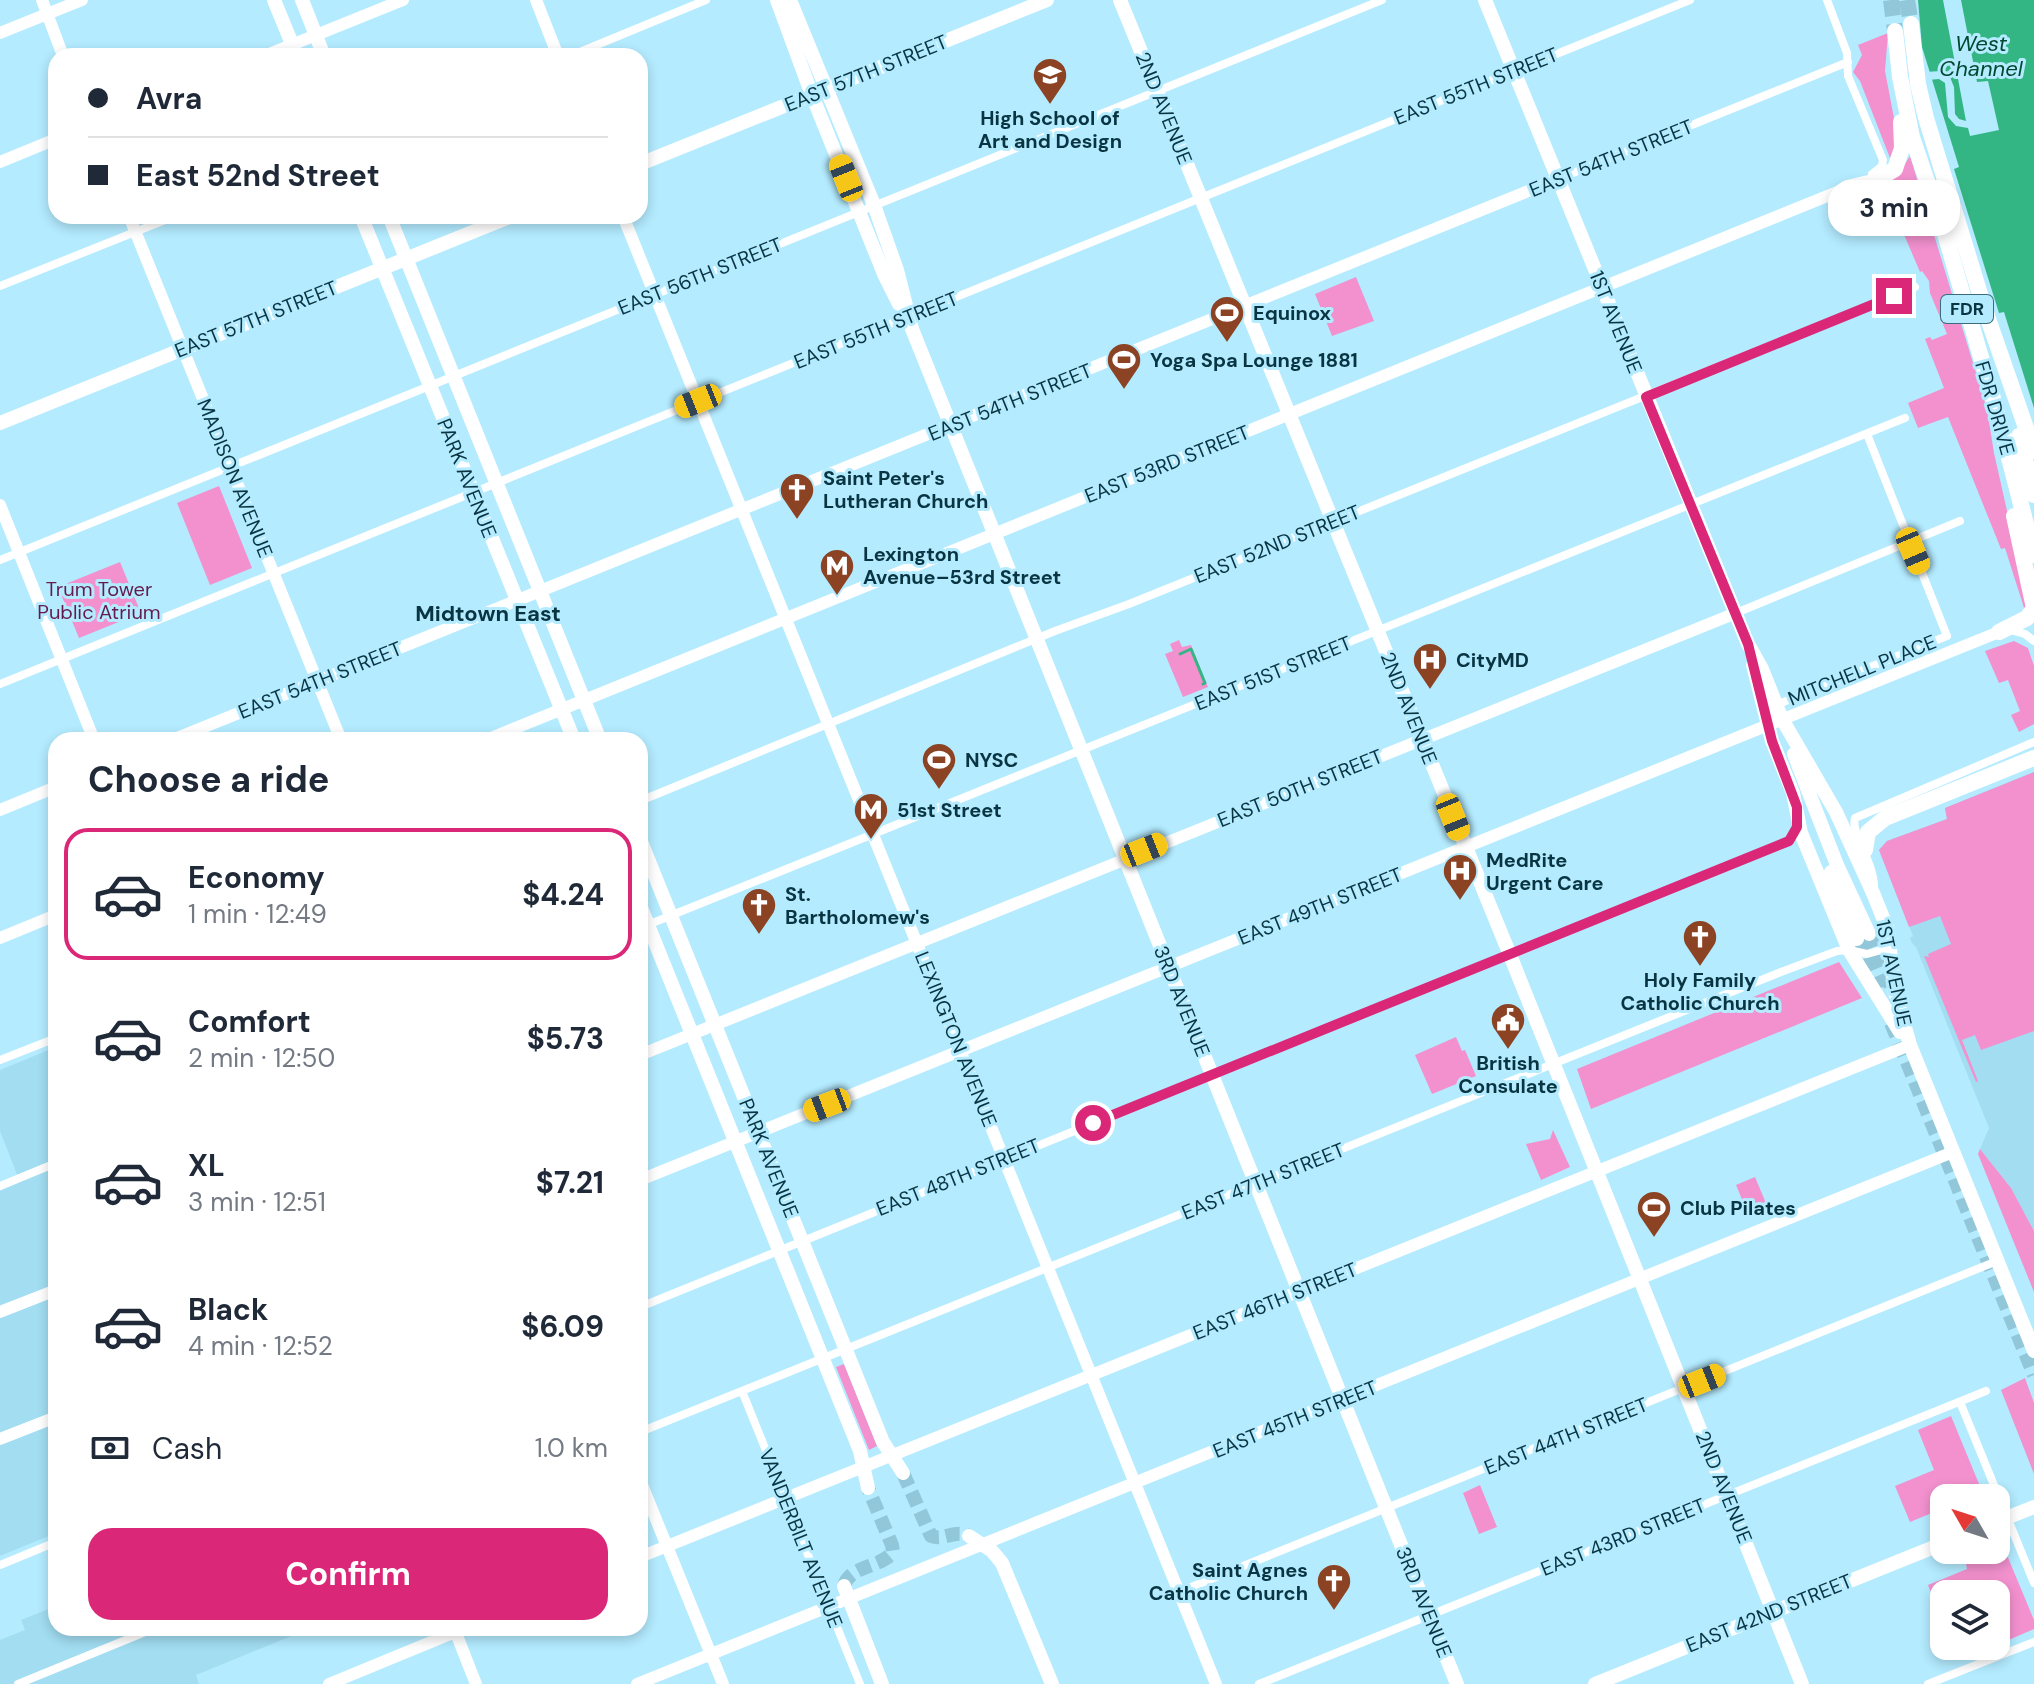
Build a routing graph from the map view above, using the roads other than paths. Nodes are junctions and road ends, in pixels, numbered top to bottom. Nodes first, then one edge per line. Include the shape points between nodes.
1 (42, 0) edge
2 (82, 0) edge
3 (274, 0) edge
4 (302, 0) edge
5 (403, 0) edge
6 (536, 0) edge
7 (706, 0) edge
8 (777, 0) edge
9 (790, 0) edge
10 (1047, 0) edge
11 (1120, 0) edge
12 (1382, 0) edge
13 (1485, 0) edge
14 (1690, 0) edge
15 (1827, 0) edge
16 (47, 14) junction
17 (0, 33) edge
18 (805, 33) junction
19 (316, 36) junction
20 (60, 48) edge
21 (293, 48) edge
22 (297, 48) edge
23 (321, 48) edge
24 (555, 48) edge
25 (589, 48) edge
26 (1848, 62) junction
27 (801, 67) junction
28 (1514, 70) junction
29 (828, 88) junction
30 (1902, 88) junction
31 (1157, 90) junction
32 (812, 95) junction
33 (48, 142) edge
34 (648, 161) edge
35 (0, 162) edge
36 (1558, 179) junction
37 (1847, 188) junction
38 (1200, 197) junction
39 (874, 205) junction
40 (859, 211) junction
41 (132, 224) edge
42 (156, 224) edge
43 (364, 224) edge
44 (392, 224) edge
45 (492, 224) edge
46 (626, 224) edge
47 (136, 232) junction
48 (406, 259) junction
49 (382, 269) junction
50 (0, 286) edge
51 (1915, 287) dead end
52 (1602, 288) junction
53 (655, 294) junction
54 (1247, 307) junction
55 (907, 318) junction
56 (183, 349) junction
57 (452, 375) junction
58 (430, 384) junction
59 (2013, 391) junction
60 (1646, 397) junction
61 (698, 401) junction
62 (1289, 415) junction
63 (1905, 418) dead end
64 (0, 423) edge
65 (950, 425) junction
66 (1867, 434) junction
67 (2008, 451) junction
68 (2034, 451) edge
69 (230, 466) junction
70 (495, 482) junction
71 (473, 491) junction
72 (2034, 495) edge
73 (0, 505) edge
74 (1690, 506) junction
75 (743, 510) junction
76 (1960, 521) dead end
77 (1332, 522) junction
78 (994, 534) junction
79 (1909, 542) junction
80 (19, 552) junction
81 (2034, 555) edge
82 (0, 560) edge
83 (273, 573) junction
84 (540, 592) junction
85 (517, 600) junction
86 (1736, 613) junction
87 (786, 618) junction
88 (1378, 631) junction
89 (1999, 632) junction
90 (1037, 640) junction
91 (2034, 641) edge
92 (1748, 644) junction
93 (61, 659) junction
94 (317, 681) junction
95 (0, 684) edge
96 (584, 700) junction
97 (561, 709) junction
98 (1776, 716) junction
99 (829, 725) junction
100 (91, 732) edge
101 (192, 732) edge
102 (338, 732) edge
103 (505, 732) edge
104 (571, 732) edge
105 (597, 732) edge
106 (1422, 739) junction
107 (2033, 748) edge
108 (1081, 750) junction
109 (48, 790) edge
110 (648, 798) edge
111 (0, 810) edge
112 (1798, 820) junction
113 (873, 834) junction
114 (1465, 848) junction
115 (1865, 850) junction
116 (1125, 858) junction
117 (648, 859) edge
118 (1873, 893) junction
119 (671, 915) junction
120 (48, 918) edge
121 (648, 924) edge
122 (648, 935) edge
123 (0, 938) edge
124 (1858, 941) junction
125 (917, 943) junction
126 (1889, 948) junction
127 (1510, 955) junction
128 (1169, 967) junction
129 (715, 1025) junction
130 (692, 1034) junction
131 (48, 1041) edge
132 (1910, 1045) junction
133 (961, 1051) junction
134 (648, 1052) edge
135 (0, 1060) edge
136 (1553, 1064) junction
137 (1212, 1076) junction
138 (758, 1132) junction
139 (735, 1141) junction
140 (1953, 1152) junction
141 (1004, 1158) junction
142 (48, 1166) edge
143 (1596, 1171) junction
144 (648, 1177) edge
145 (1256, 1183) junction
146 (0, 1186) edge
147 (802, 1240) junction
148 (778, 1249) junction
149 (1997, 1261) junction
150 (1049, 1268) junction
151 (1640, 1280) junction
152 (1299, 1291) junction
153 (48, 1293) edge
154 (648, 1304) edge
155 (0, 1312) edge
156 (845, 1348) junction
157 (2034, 1351) edge
158 (823, 1358) junction
159 (1092, 1376) junction
160 (1683, 1388) junction
161 (742, 1391) junction
162 (1986, 1391) dead end
163 (1343, 1400) junction
164 (1960, 1402) junction
165 (48, 1420) edge
166 (648, 1429) edge
167 (0, 1439) edge
168 (893, 1455) junction
169 (863, 1467) junction
170 (903, 1473) tunnel mouth
171 (1135, 1484) junction
172 (868, 1488) tunnel mouth
173 (1727, 1495) junction
174 (784, 1498) junction
175 (648, 1499) edge
176 (2034, 1507) edge
177 (1387, 1508) junction
178 (2010, 1516) edge
179 (969, 1536) tunnel mouth
180 (48, 1545) edge
181 (667, 1545) junction
182 (1930, 1549) edge
183 (648, 1553) edge
184 (0, 1565) edge
185 (2034, 1583) edge
186 (844, 1586) dead end
187 (1179, 1592) junction
188 (829, 1607) junction
189 (1774, 1611) junction
190 (1429, 1614) junction
191 (135, 1636) edge
192 (442, 1636) edge
193 (460, 1636) edge
194 (2034, 1642) edge
195 (711, 1654) junction
196 (18, 1684) edge
197 (329, 1684) edge
198 (476, 1684) edge
199 (637, 1684) edge
200 (723, 1684) edge
201 (860, 1684) edge
202 (882, 1684) edge
203 (1052, 1684) edge
204 (1216, 1684) edge
205 (1259, 1684) edge
206 (1457, 1684) edge
207 (1595, 1684) edge
208 (1802, 1684) edge
209 (1928, 1684) edge

1 - 16 main road
2 - 16 main road
3 - 21 main road
4 - 19 main road
5 - 19 main road
6 - 24 main road
7 - 25 street
8 - 27 main road, 3RD AVENUE
9 - 18 main road, 3RD AVENUE
10 - 29 main road, EAST 57TH STREET
11 - 31 main road, 2ND AVENUE
12 - 31 street, EAST 56TH STREET
13 - 28 main road, 1ST AVENUE
14 - 28 street, EAST 55TH STREET
15 - 26 street
16 - 17 main road
16 - 20 main road
18 - 27 main road
18 - 29 main road, 3RD AVENUE
19 - 22 main road
19 - 23 main road
26 - 36 street, EAST 54TH STREET
26 - 37 street via 1848,76 1883,162
27 - 32 main road, 3RD AVENUE
28 - 36 main road, 1ST AVENUE
28 - 38 street, EAST 55TH STREET
29 - 32 main road, EAST 57TH STREET
29 - 39 main road, 3RD AVENUE
30 - 37 highway via 1898,165 1882,178
30 - 59 highway, FDR DRIVE / FDR via 1903,27 1926,118
30 - 67 highway, FDR DRIVE / FDR
31 - 38 main road, 2ND AVENUE
31 - 39 street, EAST 56TH STREET
32 - 34 main road, EAST 57TH STREET
32 - 40 main road, 3RD AVENUE
33 - 35 main road
36 - 52 main road, 1ST AVENUE
36 - 54 main road, EAST 54TH STREET
37 - 52 main road, EAST 53RD STREET
38 - 54 main road, 2ND AVENUE
38 - 55 street, EAST 55TH STREET
39 - 40 street, EAST 56TH STREET
39 - 55 main road, 3RD AVENUE
40 - 53 street, EAST 56TH STREET
40 - 55 main road, 3RD AVENUE
41 - 47 main road, MADISON AVENUE
42 - 47 street
43 - 49 main road, PARK AVENUE
44 - 48 main road, PARK AVENUE
45 - 48 main road, EAST 57TH STREET
46 - 53 main road, LEXINGTON AVENUE
47 - 50 street
47 - 56 main road, MADISON AVENUE
48 - 49 main road, EAST 57TH STREET
48 - 57 main road, PARK AVENUE
49 - 56 main road, EAST 57TH STREET
49 - 58 main road, PARK AVENUE
51 - 60 street, EAST 52ND STREET
52 - 60 main road, 1ST AVENUE
52 - 62 main road, EAST 53RD STREET
53 - 57 street, EAST 56TH STREET
53 - 61 main road, LEXINGTON AVENUE
54 - 62 main road, 2ND AVENUE
54 - 65 main road, EAST 54TH STREET
55 - 61 street, EAST 55TH STREET
55 - 65 main road, 3RD AVENUE
56 - 64 main road, EAST 57TH STREET
56 - 69 main road, MADISON AVENUE
57 - 58 street, EAST 56TH STREET
57 - 70 main road, PARK AVENUE
58 - 69 street, EAST 56TH STREET
58 - 71 main road, PARK AVENUE
59 - 68 highway, FDR DRIVE / FDR
59 - 72 highway
60 - 74 main road, 1ST AVENUE
60 - 77 street, EAST 52ND STREET
61 - 70 street, EAST 55TH STREET
61 - 75 main road, LEXINGTON AVENUE
62 - 77 main road, 2ND AVENUE
62 - 78 main road, EAST 53RD STREET
63 - 66 street, EAST 51ST STREET
65 - 75 main road, EAST 54TH STREET
65 - 78 main road, 3RD AVENUE
66 - 74 street, EAST 51ST STREET
66 - 79 street
67 - 81 highway, FDR DRIVE / FDR
67 - 89 highway via 2011,502 2034,608 2033,614
69 - 80 street, EAST 56TH STREET
69 - 83 main road, MADISON AVENUE
70 - 71 street, EAST 55TH STREET
70 - 84 main road, PARK AVENUE
71 - 83 street, EAST 55TH STREET
71 - 85 main road, PARK AVENUE
73 - 80 main road
74 - 86 main road, 1ST AVENUE
74 - 88 street, EAST 51ST STREET
75 - 84 main road, EAST 54TH STREET
75 - 87 main road, LEXINGTON AVENUE
76 - 79 street, EAST 50TH STREET
77 - 88 main road, 2ND AVENUE
77 - 90 street, EAST 52ND STREET
78 - 87 main road, EAST 53RD STREET
78 - 90 main road, 3RD AVENUE
79 - 86 street, EAST 50TH STREET
79 - 98 street, MITCHELL PLACE via 1947,636
80 - 82 street, EAST 56TH STREET
80 - 93 main road
83 - 93 street, EAST 55TH STREET
83 - 94 main road, MADISON AVENUE
84 - 85 main road, EAST 54TH STREET
84 - 96 main road, PARK AVENUE
85 - 94 main road, EAST 54TH STREET
85 - 97 main road, PARK AVENUE
86 - 92 main road, 1ST AVENUE
86 - 106 main road, EAST 50TH STREET
87 - 96 main road, EAST 53RD STREET
87 - 99 main road, LEXINGTON AVENUE
88 - 106 main road, 2ND AVENUE
88 - 108 street, EAST 51ST STREET
89 - 91 street via 2016,631
89 - 98 main road, EAST 49TH STREET
90 - 99 street, EAST 52ND STREET
90 - 108 main road, 3RD AVENUE
92 - 98 main road, 1ST AVENUE
92 - 98 main road, 1ST AVENUE via 1758,689
93 - 95 street, EAST 55TH STREET
93 - 100 main road
94 - 101 main road, EAST 54TH STREET
94 - 102 main road, MADISON AVENUE
96 - 97 main road, EAST 53RD STREET
96 - 105 main road, PARK AVENUE
97 - 103 main road, EAST 53RD STREET
97 - 104 main road, PARK AVENUE
98 - 112 main road, 1ST AVENUE via 1772,741
98 - 114 main road, EAST 49TH STREET
98 - 118 main road, 1ST AVENUE via 1836,812
98 - 124 main road via 1837,865
99 - 110 street, EAST 52ND STREET
99 - 113 main road, LEXINGTON AVENUE
106 - 114 main road, 2ND AVENUE
106 - 116 main road, EAST 50TH STREET
107 - 115 highway via 1872,828
107 - 115 street via 1857,816 1853,826
108 - 113 street, EAST 51ST STREET
108 - 116 main road, 3RD AVENUE
109 - 111 main road
112 - 124 main road, 1ST AVENUE
112 - 127 street, EAST 48TH STREET via 1785,843
113 - 119 street, EAST 51ST STREET
113 - 125 main road, LEXINGTON AVENUE
114 - 127 main road, 2ND AVENUE
114 - 128 main road, EAST 49TH STREET
115 - 118 street via 1874,874
116 - 125 main road, EAST 50TH STREET
116 - 128 main road, 3RD AVENUE
117 - 119 main road, PARK AVENUE
118 - 126 main road, 1ST AVENUE via 1888,930
119 - 121 street, EAST 51ST STREET
119 - 129 main road, PARK AVENUE
120 - 123 main road
122 - 130 main road, PARK AVENUE
124 - 126 street, EAST 47TH STREET via 1867,954
124 - 132 main road, 1ST AVENUE
124 - 136 street, EAST 47TH STREET
125 - 129 main road, EAST 50TH STREET
125 - 133 main road, LEXINGTON AVENUE
126 - 132 main road, 1ST AVENUE via 1896,1000
127 - 136 main road, 2ND AVENUE
127 - 137 street, EAST 48TH STREET
128 - 133 main road, EAST 49TH STREET
128 - 137 main road, 3RD AVENUE
129 - 130 main road, EAST 50TH STREET
129 - 138 main road, PARK AVENUE
130 - 134 main road, EAST 50TH STREET
130 - 139 main road, PARK AVENUE
131 - 135 street
132 - 140 main road, 1ST AVENUE
132 - 143 main road, EAST 46TH STREET
133 - 138 main road, EAST 49TH STREET
133 - 141 main road, LEXINGTON AVENUE
136 - 143 main road, 2ND AVENUE
136 - 145 street, EAST 47TH STREET
137 - 141 street, EAST 48TH STREET
137 - 145 main road, 3RD AVENUE
138 - 139 main road, EAST 49TH STREET
138 - 147 main road, PARK AVENUE
139 - 144 main road, EAST 49TH STREET
139 - 148 main road, PARK AVENUE
140 - 149 main road, 1ST AVENUE
140 - 151 main road, EAST 45TH STREET
141 - 147 street, EAST 48TH STREET
141 - 150 main road, LEXINGTON AVENUE
142 - 146 street
143 - 151 main road, 2ND AVENUE
143 - 152 main road, EAST 46TH STREET
145 - 150 street, EAST 47TH STREET
145 - 152 main road, 3RD AVENUE
147 - 148 street, EAST 48TH STREET
147 - 156 main road, PARK AVENUE
148 - 154 street, EAST 48TH STREET
148 - 158 main road, PARK AVENUE
149 - 157 main road, 1ST AVENUE
149 - 160 street, EAST 44TH STREET
150 - 156 street, EAST 47TH STREET
150 - 159 main road, LEXINGTON AVENUE
151 - 160 main road, 2ND AVENUE
151 - 163 main road, EAST 45TH STREET
152 - 159 main road, EAST 46TH STREET
152 - 163 main road, 3RD AVENUE
153 - 155 main road
156 - 158 street, EAST 47TH STREET
156 - 168 main road, PARK AVENUE
158 - 161 street, EAST 47TH STREET
158 - 169 main road, PARK AVENUE
159 - 168 main road, EAST 46TH STREET
159 - 171 main road, LEXINGTON AVENUE
160 - 173 main road, 2ND AVENUE
160 - 177 street, EAST 44TH STREET
161 - 166 street, EAST 47TH STREET
161 - 174 street, VANDERBILT AVENUE
162 - 164 street, EAST 43RD STREET
163 - 171 main road, EAST 45TH STREET
163 - 177 main road, 3RD AVENUE
164 - 173 street, EAST 43RD STREET
164 - 185 street
165 - 167 main road
168 - 169 main road, EAST 46TH STREET
168 - 170 main road, PARK AVENUE
169 - 172 main road, PARK AVENUE
169 - 174 main road, EAST 46TH STREET
171 - 187 main road, LEXINGTON AVENUE
171 - 188 main road, EAST 45TH STREET
173 - 189 main road, 2ND AVENUE
173 - 190 street, EAST 43RD STREET
174 - 181 main road, EAST 46TH STREET
174 - 188 street, VANDERBILT AVENUE
175 - 181 main road
176 - 178 main road
177 - 187 street, EAST 44TH STREET
177 - 190 main road, 3RD AVENUE
179 - 203 main road via 1002,1563
180 - 184 street
181 - 183 main road, EAST 46TH STREET
181 - 195 main road
182 - 189 main road, EAST 42ND STREET
186 - 202 main road
187 - 204 main road, LEXINGTON AVENUE
188 - 195 main road, EAST 45TH STREET
188 - 201 street, VANDERBILT AVENUE
189 - 207 main road, EAST 42ND STREET
189 - 208 main road, 2ND AVENUE
190 - 205 street, EAST 43RD STREET
190 - 206 main road, 3RD AVENUE
191 - 196 street
192 - 197 main road
193 - 198 main road
194 - 209 street
195 - 199 main road, EAST 45TH STREET
195 - 200 main road

